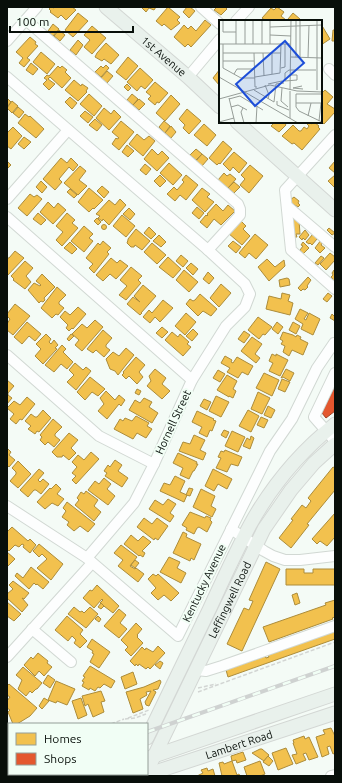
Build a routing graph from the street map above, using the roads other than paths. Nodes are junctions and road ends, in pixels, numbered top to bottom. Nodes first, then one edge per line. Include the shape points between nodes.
1 (37, 7) edge
2 (106, 7) edge
3 (201, 7) edge
4 (249, 7) edge
5 (26, 20) junction
6 (237, 20) edge
7 (219, 23) edge
8 (219, 40) edge
9 (7, 41) edge
10 (7, 77) edge
11 (188, 77) junction
12 (219, 106) edge
13 (238, 123) edge
14 (68, 130) junction
15 (335, 135) edge
16 (298, 177) junction
17 (7, 199) edge
18 (287, 206) junction
19 (335, 210) edge
20 (7, 217) edge
21 (335, 247) edge
22 (208, 250) junction
23 (335, 289) edge
24 (334, 343) dead end
25 (7, 355) edge
26 (335, 373) edge
27 (192, 380) junction
28 (331, 428) edge
29 (335, 443) edge
30 (154, 464) junction
31 (7, 506) edge
32 (231, 528) junction
33 (244, 537) junction
34 (256, 545) junction
35 (335, 556) edge
36 (89, 560) junction
37 (335, 626) edge
38 (32, 629) junction
39 (7, 657) edge
40 (71, 662) dead end
41 (196, 670) junction
42 (335, 694) edge
43 (335, 713) edge
44 (167, 728) junction
45 (220, 733) junction
46 (148, 736) edge
47 (151, 757) edge
48 (148, 773) edge
49 (335, 775) edge
50 (331, 776) edge

1 - 5 street
2 - 11 main road, 1st Avenue
3 - 7 street
4 - 6 street
5 - 9 street
5 - 22 street via 238,204 240,215
8 - 11 street
10 - 14 street
11 - 12 main road, 1st Avenue
13 - 16 main road
14 - 17 street
14 - 22 street
15 - 16 street
16 - 18 street via 285,190
16 - 19 main road
18 - 21 street
18 - 23 street via 291,250
20 - 27 street
22 - 27 street, Hornell Street via 245,284 250,294 245,306 226,326
24 - 32 street, Kentucky Avenue via 317,368 292,419 270,451
25 - 30 street via 99,436
26 - 28 street via 314,417
27 - 30 street, Hornell Street
28 - 29 street
28 - 33 main road, Leffingwell Road via 293,465 275,487
29 - 34 main road, Leffingwell Road via 291,490
30 - 36 street, Hornell Street via 134,502
31 - 36 street, Kentucky Avenue
32 - 33 street
32 - 36 street, Kentucky Avenue via 178,636
33 - 34 street
33 - 46 main road, Leffingwell Road
34 - 35 street via 285,560
34 - 41 main road, Leffingwell Road
36 - 38 street, Hornell Street
37 - 41 street via 222,666
38 - 39 street, Hornell Street
38 - 40 street
41 - 44 main road, Leffingwell Road
42 - 45 main road, Lambert Road
43 - 48 main road, Lambert Road
44 - 45 main road via 176,738 183,739
44 - 47 main road, Leffingwell Road
45 - 47 main road, Lambert Road
49 - 50 street

